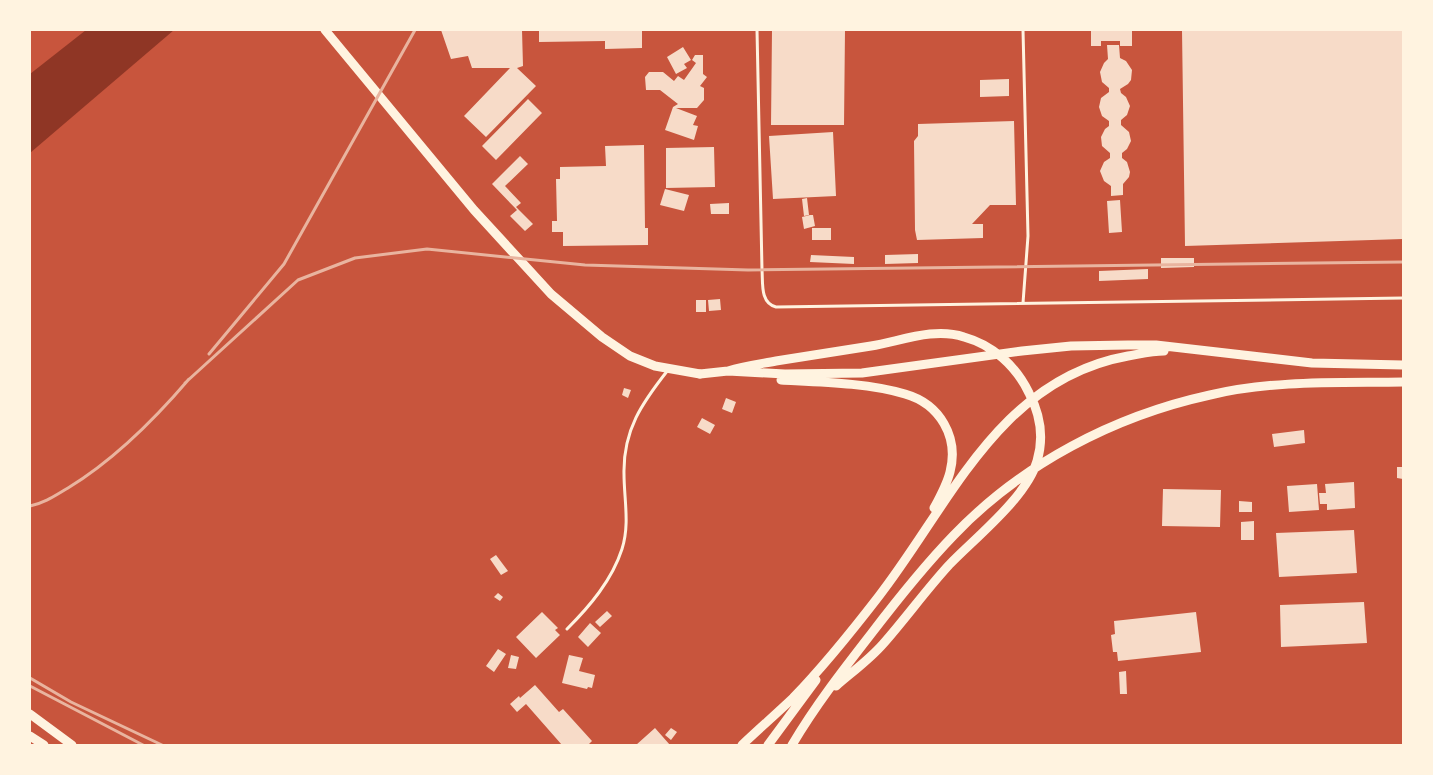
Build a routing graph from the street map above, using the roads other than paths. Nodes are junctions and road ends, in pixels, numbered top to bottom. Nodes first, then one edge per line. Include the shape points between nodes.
1 (325, 30) edge
2 (757, 30) edge
3 (1023, 30) edge
4 (1403, 298) edge
5 (1024, 303) junction
6 (1189, 350) junction
7 (1403, 365) edge
8 (669, 369) junction
9 (728, 371) junction
10 (700, 374) junction
11 (1403, 382) edge
12 (910, 552) junction
13 (567, 628) dead end
14 (851, 632) junction
15 (824, 695) junction
16 (30, 714) edge
17 (30, 736) edge
18 (44, 745) edge
19 (72, 745) edge
20 (742, 745) edge
21 (768, 745) edge
22 (792, 745) edge

1 - 8 main road via 474,210 551,294 618,349 641,361
2 - 5 lane via 762,270 764,293 768,302 776,307
3 - 5 lane via 1028,236
4 - 5 lane
6 - 7 main road via 1312,363
6 - 9 main road via 1156,345 1071,346 862,373 785,374
6 - 12 main road via 1154,351 1119,357 1076,371 1048,386 1003,424 981,450
8 - 10 main road
8 - 13 lane via 642,405 628,438 624,473 627,522 622,549 604,585 585,611
9 - 10 main road
9 - 15 main road via 753,364 938,334 964,336 995,351 1012,367 1033,400 1041,430 1037,463 1029,480 948,566 883,644
10 - 12 main road via 888,390 906,394 923,402 940,416 950,433 953,452 950,473
11 - 15 main road via 1309,384 1247,388 1212,394 1180,402 1113,426 1079,442 994,498 954,535 901,594
12 - 14 main road
14 - 20 main road via 793,697
14 - 21 main road
15 - 22 main road
16 - 19 main road
17 - 18 main road

